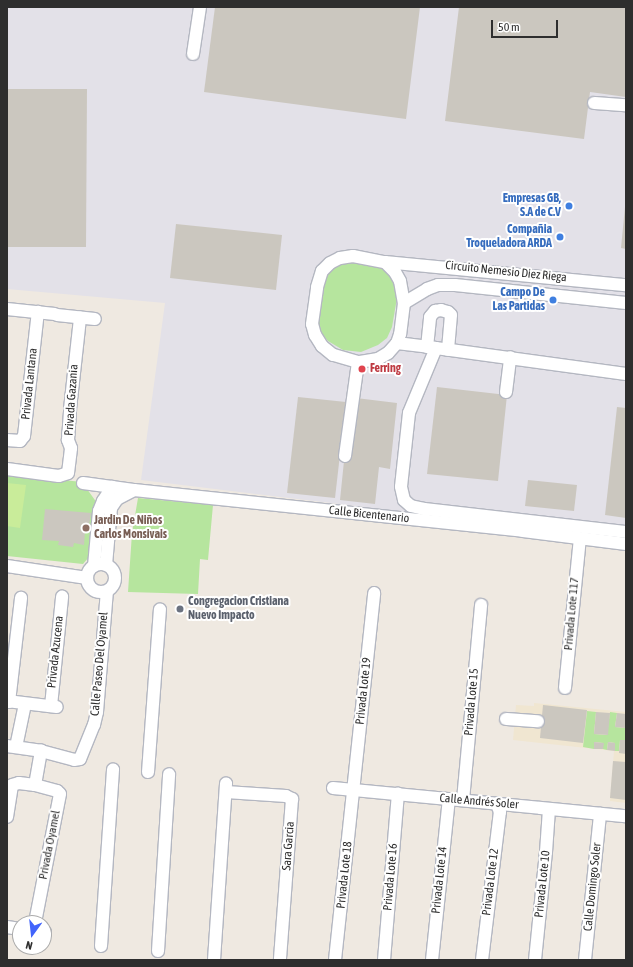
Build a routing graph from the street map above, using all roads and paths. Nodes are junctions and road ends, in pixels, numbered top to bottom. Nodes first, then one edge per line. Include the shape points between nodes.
1 (200, 7) edge
2 (193, 54) dead end
3 (594, 103) dead end
4 (626, 105) edge
5 (385, 262) junction
6 (570, 279) junction
7 (626, 285) edge
8 (568, 296) junction
9 (404, 303) junction
10 (626, 303) edge
11 (7, 309) edge
12 (38, 312) junction
13 (80, 318) junction
14 (95, 319) dead end
15 (396, 343) junction
16 (431, 348) junction
17 (448, 350) junction
18 (510, 357) junction
19 (358, 362) junction
20 (626, 374) edge
21 (506, 392) dead end
22 (7, 440) edge
23 (345, 456) dead end
24 (7, 469) edge
25 (83, 483) dead end
26 (112, 487) junction
27 (134, 490) junction
28 (626, 532) edge
29 (580, 539) junction
30 (626, 544) edge
31 (106, 565) junction
32 (7, 566) edge
33 (94, 566) junction
34 (88, 578) junction
35 (107, 591) junction
36 (374, 593) dead end
37 (62, 597) dead end
38 (21, 598) dead end
39 (481, 605) dead end
40 (160, 609) dead end
41 (565, 688) dead end
42 (8, 702) edge
43 (25, 704) junction
44 (506, 719) dead end
45 (538, 721) dead end
46 (12, 746) edge
47 (41, 751) junction
48 (113, 769) dead end
49 (148, 772) dead end
50 (169, 774) dead end
51 (36, 785) junction
52 (333, 788) dead end
53 (354, 789) junction
54 (398, 794) junction
55 (449, 799) junction
56 (463, 800) junction
57 (497, 804) junction
58 (549, 809) junction
59 (600, 814) junction
60 (626, 816) edge
61 (7, 817) edge
62 (37, 915) edge
63 (102, 946) dead end
64 (158, 951) dead end
65 (214, 960) edge
66 (280, 960) edge
67 (335, 960) edge
68 (384, 960) edge
69 (432, 960) edge
70 (482, 960) edge
71 (535, 960) edge
72 (585, 960) edge

1 - 2 street
3 - 4 street
5 - 6 street, Circuito Nemesio Diez Riega
5 - 9 street via 400,281
5 - 19 street, Circuito Nemesio Diez Riega via 375,258 353,256 340,258 322,271 317,287 312,324 315,335 322,346 333,355
6 - 7 street, Circuito Nemesio Diez Riega
6 - 8 street
8 - 9 street, Circuito Nemesio Diez Riega via 438,285
8 - 10 street, Circuito Nemesio Diez Riega
9 - 15 street via 400,334
11 - 12 street
12 - 13 street
12 - 22 street, Privada Lantana via 24,436 20,441
13 - 14 street
13 - 24 street, Privada Gazania via 70,409 68,440 72,448 68,473 59,476
15 - 16 street
15 - 19 street, Circuito Nemesio Diez Riega via 388,353 378,359
16 - 17 street
16 - 17 street via 430,317 435,311 441,310 451,315
16 - 28 street via 410,413 401,487 404,500 411,506 424,510
17 - 18 street
18 - 20 street
18 - 21 street
19 - 23 street
25 - 26 street, Calle Bicentenario
26 - 27 street, Calle Bicentenario
26 - 33 street via 99,511
27 - 29 street, Calle Bicentenario via 223,505
27 - 31 street via 117,499 111,508
29 - 30 street, Calle Bicentenario
29 - 41 street, Privada Lote 117
31 - 33 street
31 - 35 street via 112,569 115,577 113,585
32 - 34 street
33 - 34 street
34 - 35 street via 94,590
35 - 47 street, Calle Paseo Del Oyamel via 97,712 80,759 74,760
36 - 53 street, Privada Lote 19
37 - 43 street, Privada Azucena via 54,707
38 - 42 street
39 - 56 street, Privada Lote 15
40 - 49 street
42 - 43 street
43 - 46 street
44 - 45 street
46 - 47 street
47 - 51 street
48 - 63 street
50 - 64 street
51 - 61 street, Privada Oyamel via 12,785
51 - 62 street, Privada Oyamel via 57,791 60,796
52 - 53 street, Calle Andrés Soler
53 - 54 street, Calle Andrés Soler
53 - 67 street, Privada Lote 18
54 - 55 street, Calle Andrés Soler
54 - 68 street, Privada Lote 16
55 - 56 street, Calle Andrés Soler
55 - 69 street, Privada Lote 14
56 - 57 street, Calle Andrés Soler
57 - 58 street, Calle Andrés Soler
57 - 70 street, Privada Lote 12 via 500,812
58 - 59 street, Calle Andrés Soler
58 - 71 street, Privada Lote 10
59 - 60 street, Calle Andrés Soler
59 - 72 street, Calle Domingo Soler
65 - 66 street, Sara Garcia via 226,787 292,799

